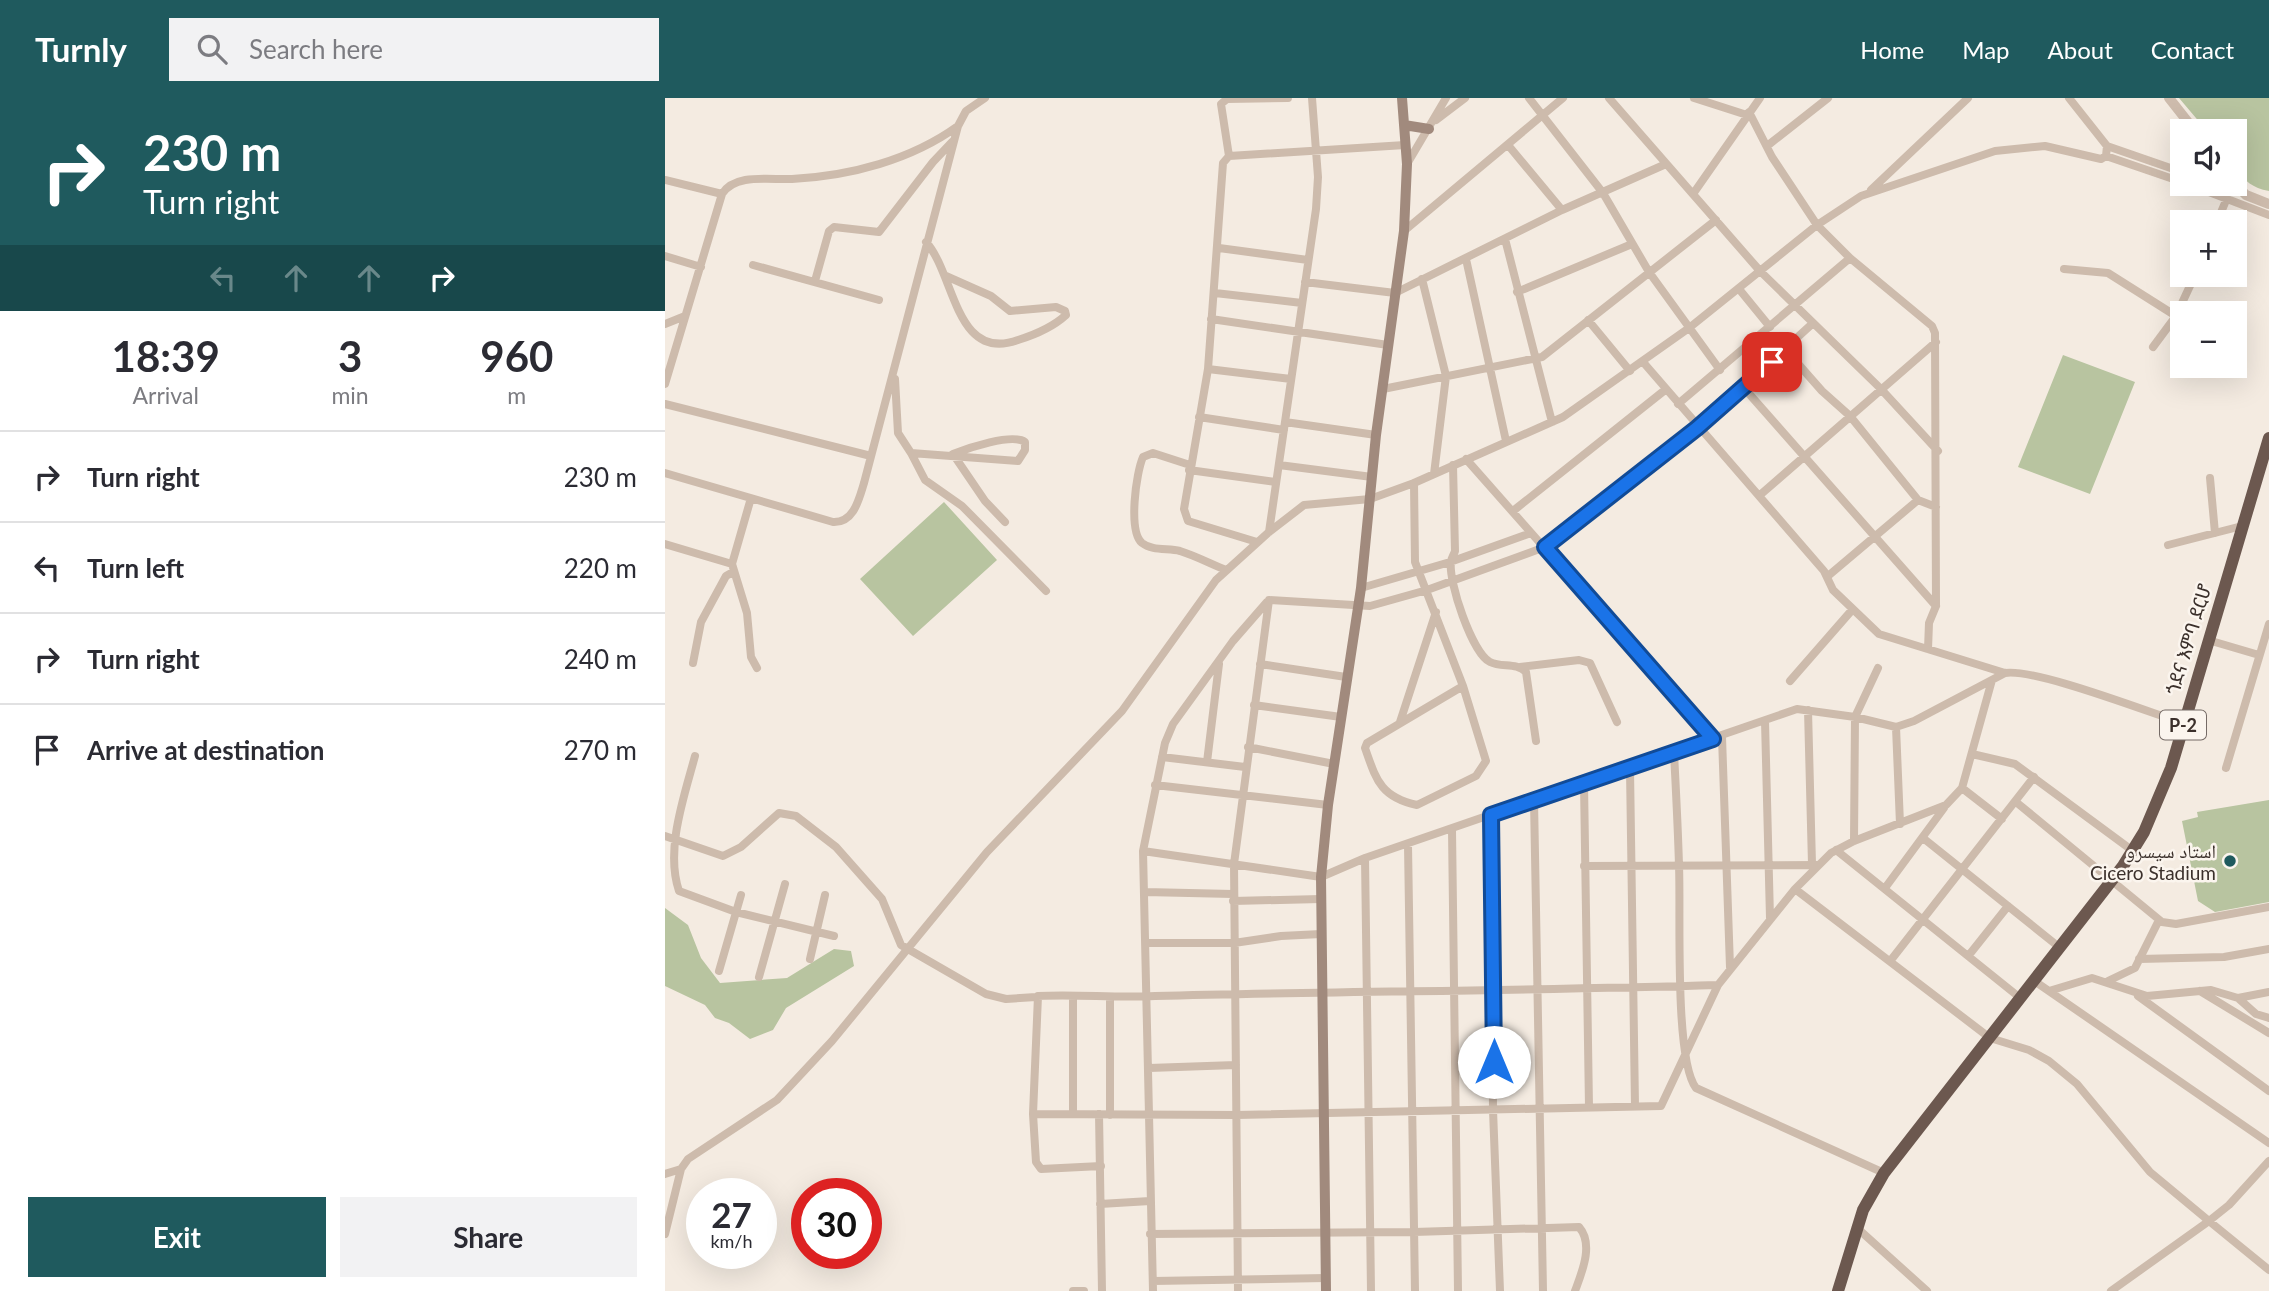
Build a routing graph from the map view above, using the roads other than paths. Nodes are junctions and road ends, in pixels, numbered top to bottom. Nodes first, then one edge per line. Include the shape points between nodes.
1 (985, 98) edge
2 (1288, 98) edge
3 (1312, 98) edge
4 (1402, 98) edge
5 (1446, 98) edge
6 (1465, 98) edge
7 (1529, 98) edge
8 (1563, 98) edge
9 (1609, 98) edge
10 (1694, 98) edge
11 (1760, 98) edge
12 (1828, 98) edge
13 (1968, 98) edge
14 (2069, 98) edge
15 (2169, 98) edge
16 (1748, 114) junction
17 (1544, 116) junction
18 (2186, 119) edge
19 (1404, 125) junction
20 (1431, 125) junction
21 (958, 126) junction
22 (954, 141) junction
23 (1405, 145) junction
24 (1508, 145) junction
25 (1767, 146) junction
26 (2108, 146) junction
27 (1316, 151) junction
28 (1229, 156) junction
29 (2106, 156) junction
30 (1406, 164) junction
31 (1666, 164) junction
32 (2170, 168) edge
33 (2170, 178) edge
34 (665, 180) edge
35 (1603, 193) junction
36 (722, 194) junction
37 (1693, 194) junction
38 (1868, 194) junction
39 (2247, 195) edge
40 (2221, 196) edge
41 (2227, 198) junction
42 (2269, 204) edge
43 (1562, 210) junction
44 (2222, 210) edge
45 (2269, 215) edge
46 (1716, 220) junction
47 (1817, 225) junction
48 (1404, 231) junction
49 (1505, 239) junction
50 (926, 242) junction
51 (1632, 244) junction
52 (1219, 248) junction
53 (665, 256) edge
54 (1850, 258) junction
55 (1467, 259) junction
56 (1308, 260) junction
57 (753, 265) dead end
58 (701, 267) junction
59 (2064, 269) dead end
60 (1760, 271) junction
61 (1649, 272) junction
62 (946, 276) junction
63 (1422, 279) junction
64 (815, 281) junction
65 (1305, 282) junction
66 (1739, 289) junction
67 (1517, 292) junction
68 (1215, 293) junction
69 (1395, 293) junction
70 (879, 300) dead end
71 (1302, 303) junction
72 (1793, 306) junction
73 (2170, 312) edge
74 (685, 316) junction
75 (1212, 319) junction
76 (1588, 320) junction
77 (665, 324) edge
78 (1812, 324) junction
79 (2170, 324) edge
80 (1770, 327) junction
81 (1689, 328) junction
82 (1298, 332) junction
83 (1936, 342) junction
84 (1388, 345) junction
85 (2153, 347) dead end
86 (1785, 349) junction
87 (1533, 359) junction
88 (1643, 362) junction
89 (1489, 366) junction
90 (895, 369) junction
91 (1207, 369) junction
92 (1720, 370) junction
93 (1630, 371) junction
94 (1446, 376) junction
95 (1291, 379) junction
96 (665, 384) edge
97 (1744, 388) junction
98 (1880, 388) junction
99 (1383, 389) junction
100 (1665, 390) junction
101 (665, 404) edge
102 (1678, 404) junction
103 (1850, 416) junction
104 (1199, 417) junction
105 (1552, 422) junction
106 (1284, 426) junction
107 (1697, 428) junction
108 (1376, 435) junction
109 (1506, 441) junction
110 (2268, 442) edge
111 (1938, 451) junction
112 (911, 453) junction
113 (953, 454) junction
114 (871, 456) junction
115 (1805, 456) junction
116 (1466, 459) junction
117 (1279, 465) junction
118 (1453, 465) junction
119 (1190, 467) junction
120 (665, 473) edge
121 (1434, 474) junction
122 (1372, 477) junction
123 (2210, 478) dead end
124 (1276, 482) junction
125 (1414, 483) junction
126 (1759, 495) junction
127 (751, 498) junction
128 (1370, 499) junction
129 (1918, 500) junction
130 (1936, 507) junction
131 (1513, 511) junction
132 (1005, 522) dead end
133 (2242, 526) junction
134 (1269, 532) junction
135 (1531, 533) junction
136 (2215, 533) junction
137 (1876, 537) junction
138 (1257, 542) junction
139 (665, 544) edge
140 (2168, 545) dead end
141 (1545, 547) junction
142 (1450, 562) junction
143 (732, 568) junction
144 (1226, 570) junction
145 (1419, 572) junction
146 (1828, 576) junction
147 (1454, 579) junction
148 (1361, 588) junction
149 (1427, 590) junction
150 (1046, 591) dead end
151 (1269, 600) junction
152 (1357, 606) junction
153 (1936, 606) junction
154 (1852, 610) junction
155 (1436, 612) junction
156 (2269, 624) edge
157 (2209, 640) junction
158 (1928, 649) junction
159 (2259, 655) junction
160 (1220, 661) junction
161 (693, 663) dead end
162 (1260, 664) junction
163 (1520, 667) junction
164 (757, 668) dead end
165 (1878, 668) dead end
166 (2005, 673) junction
167 (1346, 677) junction
168 (1992, 680) junction
169 (1790, 681) dead end
170 (1463, 686) junction
171 (1254, 705) junction
172 (1808, 710) junction
173 (1341, 717) junction
174 (1855, 717) junction
175 (1765, 721) junction
176 (1400, 722) junction
177 (1617, 722) dead end
178 (2183, 723) junction
179 (1896, 727) junction
180 (1718, 738) junction
181 (1536, 741) dead end
182 (1248, 747) junction
183 (1674, 753) junction
184 (1972, 754) junction
185 (695, 756) dead end
186 (1162, 757) junction
187 (1207, 762) junction
188 (1334, 764) junction
189 (1245, 767) junction
190 (2226, 768) dead end
191 (1630, 769) junction
192 (2034, 777) junction
193 (1584, 783) junction
194 (1155, 785) junction
195 (1962, 788) junction
196 (1241, 794) junction
197 (1534, 800) junction
198 (2016, 802) junction
199 (1328, 805) junction
200 (1946, 805) junction
201 (1491, 815) junction
202 (2002, 819) junction
203 (1900, 824) junction
204 (1452, 830) junction
205 (668, 837) edge
206 (1923, 838) junction
207 (1854, 841) junction
208 (1408, 845) junction
209 (1836, 850) junction
210 (1143, 851) junction
211 (2133, 851) junction
212 (1365, 859) junction
213 (1768, 863) junction
214 (1234, 864) junction
215 (1814, 864) junction
216 (1584, 866) junction
217 (1631, 866) junction
218 (1679, 866) junction
219 (1725, 866) junction
220 (1962, 869) junction
221 (1321, 877) junction
222 (2112, 879) junction
223 (785, 884) dead end
224 (1885, 888) junction
225 (1795, 889) junction
226 (1145, 892) junction
227 (741, 895) dead end
228 (825, 895) dead end
229 (1233, 897) junction
230 (1321, 898) junction
231 (2008, 906) junction
232 (2269, 907) edge
233 (736, 912) junction
234 (1770, 918) junction
235 (1923, 919) junction
236 (2159, 920) junction
237 (775, 922) junction
238 (815, 932) junction
239 (1321, 934) junction
240 (834, 936) dead end
241 (1146, 943) junction
242 (1234, 943) junction
243 (906, 947) junction
244 (2059, 947) junction
245 (2269, 949) edge
246 (1969, 955) junction
247 (810, 959) dead end
248 (2139, 959) junction
249 (1891, 960) junction
250 (1730, 967) junction
251 (719, 971) dead end
252 (759, 977) dead end
253 (2033, 980) junction
254 (2108, 981) junction
255 (1718, 985) junction
256 (1681, 986) junction
257 (1634, 988) junction
258 (1412, 989) junction
259 (1454, 989) junction
260 (1494, 990) junction
261 (1537, 990) junction
262 (1585, 990) junction
263 (1368, 991) junction
264 (2049, 991) junction
265 (2200, 991) junction
266 (1322, 992) junction
267 (2269, 992) edge
268 (1234, 994) junction
269 (2135, 994) junction
270 (1036, 997) junction
271 (1073, 997) junction
272 (1147, 997) junction
273 (2019, 997) junction
274 (1110, 998) junction
275 (2238, 998) junction
276 (2269, 1018) edge
277 (2269, 1033) edge
278 (1990, 1038) junction
279 (1685, 1055) junction
280 (1236, 1065) junction
281 (1149, 1068) junction
282 (2269, 1091) edge
283 (1635, 1106) junction
284 (1589, 1107) junction
285 (1539, 1109) junction
286 (1493, 1110) junction
287 (1369, 1111) junction
288 (1413, 1111) junction
289 (1073, 1112) junction
290 (1324, 1112) junction
291 (1455, 1112) junction
292 (1033, 1114) junction
293 (1099, 1114) junction
294 (1148, 1114) junction
295 (1110, 1115) junction
296 (1237, 1115) junction
297 (2269, 1143) edge
298 (2269, 1161) edge
299 (1101, 1166) junction
300 (681, 1169) junction
301 (1884, 1172) junction
302 (665, 1174) edge
303 (1150, 1201) junction
304 (1100, 1204) junction
305 (2209, 1221) junction
306 (1856, 1227) junction
307 (1499, 1228) junction
308 (1541, 1228) junction
309 (1457, 1231) junction
310 (1371, 1232) junction
311 (1414, 1232) junction
312 (1238, 1233) junction
313 (1326, 1233) junction
314 (665, 1234) edge
315 (1150, 1234) junction
316 (2269, 1270) edge
317 (1326, 1278) junction
318 (1153, 1280) junction
319 (1238, 1280) junction
320 (1073, 1291) edge
321 (1084, 1291) edge
322 (1102, 1291) edge
323 (1153, 1291) edge
324 (1238, 1291) edge
325 (1326, 1291) edge
326 (1371, 1291) edge
327 (1415, 1291) edge
328 (1458, 1291) edge
329 (1500, 1291) edge
330 (1543, 1291) edge
331 (1574, 1291) edge
332 (1838, 1291) edge
333 (1927, 1291) edge
334 (2111, 1291) edge

1 - 21 street via 966,111
2 - 28 street via 1227,99 1221,104
3 - 27 street
4 - 19 main road
5 - 20 street
6 - 20 street
7 - 17 street
8 - 17 street
9 - 31 street
10 - 16 street
11 - 16 street
12 - 25 street
13 - 38 street
14 - 26 street
15 - 18 street
16 - 25 street
16 - 37 street
17 - 24 street
17 - 35 street
19 - 20 main road
19 - 23 main road
20 - 30 street
21 - 22 street
21 - 36 street via 929,146 875,164 796,179 741,181
22 - 50 street
22 - 64 street via 879,232 834,227 829,232
23 - 27 street
23 - 30 main road
24 - 43 street
24 - 48 street
25 - 47 street
26 - 29 street
26 - 32 street
27 - 28 street
27 - 56 street via 1316,209
28 - 52 street via 1220,180
29 - 33 street
29 - 38 street via 2101,159 2045,146 2014,147
30 - 48 main road
31 - 35 street
31 - 37 street
34 - 36 street
35 - 43 street
35 - 51 street
36 - 58 street
37 - 46 street
38 - 47 street
39 - 42 street
40 - 41 street
41 - 44 street
41 - 45 street
43 - 49 street
46 - 60 street
46 - 61 street
47 - 54 street
47 - 60 street
48 - 69 main road
49 - 55 street
49 - 67 street
50 - 62 street
50 - 90 street
51 - 61 street
51 - 67 street
52 - 56 street
52 - 68 street
53 - 58 street
54 - 72 street
54 - 83 street via 1932,326
55 - 63 street
55 - 89 street
56 - 65 street
57 - 64 street
58 - 74 street
59 - 73 street via 2108,273
60 - 66 street
60 - 72 street
61 - 76 street
61 - 81 street
62 - 62 street via 991,296 1010,311 1056,307 1066,315 1022,339 996,345 971,332 954,304
63 - 69 street
63 - 94 street
64 - 70 street
65 - 69 street
65 - 71 street
66 - 80 street
66 - 81 street
67 - 87 street
68 - 71 street
68 - 75 street
69 - 84 main road
71 - 82 street
72 - 78 street
72 - 80 street
74 - 77 street
74 - 96 street
75 - 82 street
75 - 91 street
76 - 87 street via 1542,357
76 - 93 street
78 - 86 street
78 - 98 street
79 - 85 street
80 - 92 street
81 - 88 street
81 - 92 street
82 - 84 street
82 - 95 street
83 - 98 street
83 - 111 street
84 - 99 main road
86 - 97 street
86 - 103 street
87 - 89 street
87 - 105 street
88 - 93 street
88 - 100 street
89 - 94 street
89 - 109 street
90 - 112 street via 898,433
90 - 114 street
91 - 95 street
91 - 104 street
92 - 102 street
93 - 105 street
94 - 99 street
94 - 121 street
95 - 106 street
97 - 107 street
97 - 115 street
98 - 103 street
98 - 111 street
99 - 108 main road
100 - 102 street
100 - 131 street
101 - 114 street
102 - 107 street
103 - 115 street
103 - 129 street
104 - 106 street
104 - 119 street
105 - 109 street
106 - 108 street
106 - 117 street
107 - 126 street
107 - 141 street
108 - 122 main road
109 - 116 street
110 - 133 highway, ጎደና እምባ ደርሆ / P-2
111 - 130 street
112 - 113 street
112 - 150 street via 925,480 962,506
113 - 113 street via 1016,438 1025,442 1018,461
113 - 132 street
114 - 127 street via 856,509 840,522
115 - 126 street
115 - 137 street
116 - 118 street
116 - 131 street
117 - 122 street
117 - 124 street
118 - 121 street
118 - 142 street via 1455,551
119 - 124 street
119 - 138 street via 1185,519
119 - 144 street via 1153,453 1143,457 1136,479 1139,538 1146,545 1177,550
120 - 127 street
121 - 125 street
122 - 128 main road
123 - 136 street
124 - 134 street
125 - 128 street
125 - 145 street
126 - 146 street
127 - 143 street
128 - 134 street via 1304,505
128 - 148 main road
129 - 130 street
129 - 137 street
130 - 153 street
131 - 135 street
133 - 136 street
133 - 157 highway, ጎደና እምባ ደርሆ / P-2
134 - 138 street
135 - 141 street
135 - 142 street
136 - 140 street
137 - 146 street
137 - 153 street
138 - 144 street
139 - 143 street
141 - 147 street
141 - 180 street
142 - 145 street
142 - 147 street
143 - 161 street via 701,622
143 - 164 street via 747,613 751,657
144 - 243 street via 1122,711 987,852
145 - 148 street
145 - 149 street
146 - 154 street via 1833,590
147 - 149 street
147 - 163 street via 1476,649 1492,663
148 - 152 main road
149 - 152 street
149 - 155 street
151 - 152 street
151 - 160 street
151 - 162 street
152 - 167 main road
153 - 158 street via 1929,623
154 - 158 street via 1879,634
154 - 169 street
155 - 170 street
155 - 176 street
156 - 159 street
157 - 159 street
157 - 178 highway, ጎደና እምባ ደርሆ / P-2
158 - 166 street
159 - 190 street
160 - 186 street via 1173,724
160 - 187 street
162 - 167 street
162 - 171 street
163 - 177 street via 1579,660 1590,663
163 - 181 street via 1526,672
165 - 174 street
166 - 168 street
166 - 178 street via 2054,682
167 - 173 main road
168 - 179 street
168 - 184 street
170 - 176 street
170 - 176 street via 1486,761 1476,776 1416,805 1385,791 1365,748 1370,739
171 - 173 street
171 - 182 street
172 - 174 street
172 - 175 street via 1797,709
172 - 215 street
173 - 188 main road
174 - 179 street
174 - 207 street
175 - 180 street
175 - 213 street
178 - 211 highway, ጎደና እምባ ደርሆ / P-2 via 2165,786
179 - 203 street
180 - 183 street
180 - 219 street
182 - 188 street
182 - 189 street
183 - 191 street
183 - 218 street
184 - 192 street via 1999,758
184 - 195 street
185 - 205 street
186 - 187 street
186 - 194 street
187 - 189 street
188 - 199 main road
189 - 196 street
191 - 193 street
191 - 217 street
192 - 198 street
192 - 211 street
193 - 197 street
193 - 216 street
194 - 196 street
194 - 210 street
195 - 200 street
195 - 202 street
196 - 199 street
196 - 214 street
197 - 201 street
197 - 261 street
198 - 202 street
198 - 222 street
199 - 221 main road
200 - 203 street
200 - 206 street
201 - 204 street
201 - 260 street
202 - 220 street
203 - 207 street
204 - 208 street
204 - 259 street
205 - 233 street via 669,863 679,891
205 - 243 street via 723,856 741,847 779,814 791,813 837,847 882,900 898,941
206 - 220 street
206 - 224 street
207 - 209 street
208 - 212 street
208 - 258 street
209 - 215 street
209 - 224 street
210 - 214 street
210 - 226 street
211 - 222 highway, ጎደና እምባ ደርሆ / P-2
212 - 221 street
212 - 263 street
213 - 215 street
213 - 219 street
213 - 234 street
214 - 221 street
214 - 229 street
215 - 225 street
216 - 217 street
216 - 262 street
217 - 218 street
217 - 257 street
218 - 219 street
218 - 256 street
219 - 250 street
220 - 231 street
220 - 235 street
221 - 230 main road
222 - 236 street
222 - 244 highway, ጎደና እምባ ደርሆ / P-2
223 - 237 street
224 - 235 street
225 - 234 street
225 - 249 street
226 - 229 street
226 - 241 street
227 - 233 street
228 - 238 street
229 - 230 street
229 - 242 street
230 - 239 main road
231 - 244 street
231 - 246 street
232 - 236 street via 2176,924
233 - 237 street
233 - 251 street
234 - 250 street
235 - 246 street
235 - 249 street
236 - 248 street
237 - 238 street
237 - 252 street
238 - 240 street
238 - 247 street
239 - 242 street
239 - 266 main road
241 - 242 street
241 - 272 street
242 - 268 street
243 - 270 street via 986,994 1006,999
243 - 300 street via 832,1041 777,1100 696,1152
244 - 253 highway, ጎደና እምባ ደርሆ / P-2
245 - 248 street via 2224,957
246 - 273 street
248 - 254 street via 2133,970
249 - 278 street
250 - 255 street
253 - 264 street
253 - 273 highway, P-2
254 - 264 street via 2092,978
254 - 269 street
255 - 256 street
255 - 279 street
256 - 257 street
256 - 279 street
257 - 262 street
257 - 283 street
258 - 259 street
258 - 263 street
258 - 288 street
259 - 260 street
259 - 291 street
260 - 261 street
260 - 286 street
261 - 262 street
261 - 285 street
262 - 284 street
263 - 266 street
263 - 287 street
264 - 297 street
265 - 269 street
265 - 275 street
265 - 277 street
266 - 268 street
266 - 290 main road
267 - 275 street
268 - 272 street
268 - 280 street
269 - 282 street
270 - 271 street
270 - 292 street
271 - 274 street
271 - 289 street
272 - 274 street
272 - 281 street
273 - 278 highway, P-2
274 - 295 street
275 - 276 street via 2256,1014
278 - 301 highway, P-2
278 - 305 street via 2029,1050 2077,1084 2150,1172
279 - 283 street via 1663,1105
279 - 301 street via 1696,1088
280 - 281 street
280 - 296 street
281 - 294 street
283 - 284 street
284 - 285 street
285 - 286 street
285 - 308 street
286 - 291 street
286 - 307 street
287 - 288 street
287 - 290 street
287 - 310 street
288 - 291 street
288 - 311 street
289 - 292 street
289 - 293 street
290 - 296 street
290 - 313 main road
291 - 309 street
292 - 299 street via 1039,1167
293 - 295 street
293 - 299 street
294 - 295 street
294 - 296 street
294 - 303 street
296 - 312 street
298 - 305 street
299 - 304 street
300 - 302 street
300 - 314 street
301 - 306 highway, P-2
303 - 304 street
303 - 315 street
304 - 322 street
305 - 316 street
305 - 334 street
306 - 332 highway, P-2
306 - 333 street
307 - 308 street
307 - 309 street
307 - 329 street
308 - 330 street
308 - 331 street via 1579,1227 1583,1231 1585,1261
309 - 311 street
309 - 328 street
310 - 311 street
310 - 313 street
310 - 326 street
311 - 327 street
312 - 313 street
312 - 315 street
312 - 319 street
313 - 317 main road
315 - 318 street
317 - 319 street
317 - 325 main road
318 - 319 street
318 - 323 street
319 - 324 street
320 - 321 street

